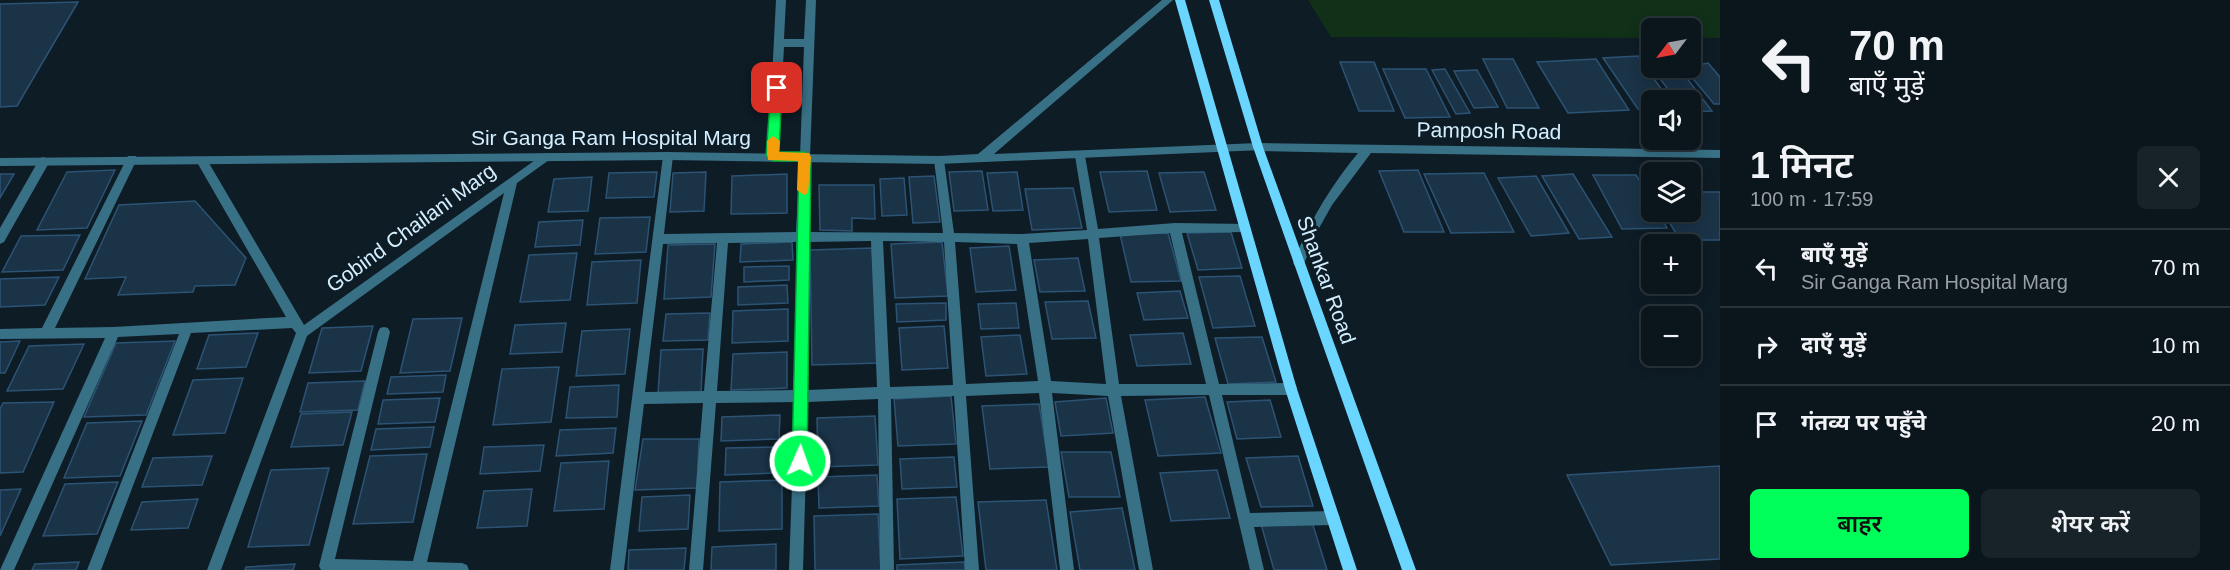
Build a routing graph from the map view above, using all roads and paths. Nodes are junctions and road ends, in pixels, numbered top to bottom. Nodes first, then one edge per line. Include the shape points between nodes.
1 (781, 0) edge
2 (811, 0) edge
3 (1168, 0) edge
4 (1180, 0) edge
5 (1214, 0) edge
6 (779, 43) junction
7 (809, 43) junction
8 (1258, 147) junction
9 (1222, 149) junction
10 (1368, 149) junction
11 (1720, 154) edge
12 (668, 156) junction
13 (773, 156) junction
14 (1080, 156) junction
15 (545, 157) junction
16 (805, 157) junction
17 (981, 158) junction
18 (132, 159) junction
19 (939, 160) junction
20 (44, 161) junction
21 (202, 161) junction
22 (0, 162) edge
23 (512, 182) junction
24 (1244, 227) junction
25 (1174, 228) junction
26 (1093, 233) junction
27 (877, 236) junction
28 (723, 237) junction
29 (949, 237) junction
30 (802, 238) junction
31 (0, 239) edge
32 (658, 239) junction
33 (1022, 239) junction
34 (1299, 263) junction
35 (187, 328) junction
36 (299, 328) junction
37 (114, 332) junction
38 (0, 333) edge
39 (46, 333) junction
40 (384, 333) dead end
41 (1045, 387) junction
42 (1214, 389) junction
43 (1291, 389) junction
44 (1113, 390) junction
45 (958, 391) junction
46 (884, 393) junction
47 (802, 396) junction
48 (710, 397) junction
49 (638, 398) junction
50 (1333, 518) junction
51 (1244, 520) junction
52 (418, 569) edge
53 (7, 570) edge
54 (94, 570) edge
55 (214, 570) edge
56 (462, 570) edge
57 (616, 570) edge
58 (696, 570) edge
59 (796, 570) edge
60 (886, 570) edge
61 (972, 570) edge
62 (1067, 570) edge
63 (1146, 570) edge
64 (1257, 570) edge
65 (1350, 570) edge
66 (1409, 570) edge

1 - 6 street
2 - 7 street
3 - 17 street
4 - 9 main road
5 - 8 main road, Shankar Road
6 - 7 street
6 - 13 street
7 - 16 street
8 - 9 street, Pamposh Road
8 - 10 street, Pamposh Road
8 - 34 main road, Shankar Road
9 - 14 street, Sir Ganga Ram Hospital Marg
9 - 24 main road
10 - 11 street, Pamposh Road
10 - 34 street via 1329,198
12 - 13 street, Sir Ganga Ram Hospital Marg
12 - 15 street, Sir Ganga Ram Hospital Marg
12 - 32 street
13 - 16 street, Sir Ganga Ram Hospital Marg
14 - 17 street, Sir Ganga Ram Hospital Marg
14 - 26 street
15 - 21 street, Sir Ganga Ram Hospital Marg
15 - 23 street, Gobind Chailani Marg
16 - 19 street, Sir Ganga Ram Hospital Marg
16 - 30 street
17 - 19 street, Sir Ganga Ram Hospital Marg
18 - 20 street, Sir Ganga Ram Hospital Marg
18 - 21 street, Sir Ganga Ram Hospital Marg
18 - 39 street
19 - 29 street
20 - 22 street, Sir Ganga Ram Hospital Marg
20 - 31 street
21 - 36 street
23 - 36 street, Gobind Chailani Marg
23 - 52 street
24 - 25 street
24 - 43 main road
25 - 26 street
25 - 42 street
26 - 33 street
26 - 44 street
27 - 29 street
27 - 30 street
27 - 46 street
28 - 30 street
28 - 32 street
28 - 48 street
29 - 33 street
29 - 45 street
30 - 47 street
32 - 49 street
33 - 41 street
34 - 66 main road, Shankar Road
35 - 36 street
35 - 37 street
35 - 54 street
36 - 55 street
37 - 39 street
37 - 53 street
38 - 39 street
40 - 52 street via 326,566
41 - 44 street
41 - 45 street
41 - 62 street
42 - 43 street
42 - 44 street
42 - 51 street
43 - 50 main road
44 - 63 street
45 - 46 street
45 - 61 street
46 - 47 street
46 - 60 street
47 - 48 street
47 - 59 street
48 - 49 street
48 - 58 street
49 - 57 street
50 - 51 street
50 - 65 main road
51 - 64 street
52 - 56 street

